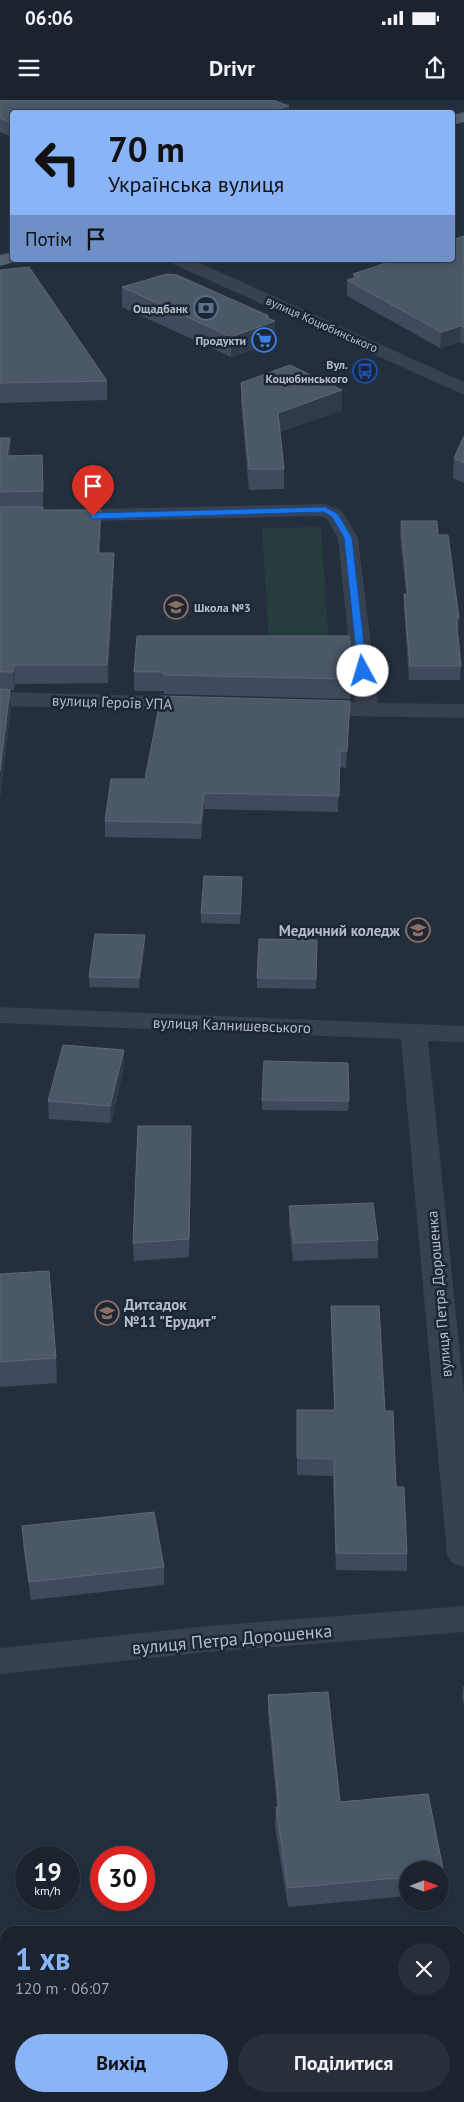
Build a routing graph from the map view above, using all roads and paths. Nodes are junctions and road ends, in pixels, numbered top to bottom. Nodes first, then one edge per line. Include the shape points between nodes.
1 (183, 262) edge
2 (464, 389) edge
3 (0, 517) edge
4 (0, 699) edge
5 (218, 705) edge
6 (327, 708) edge
7 (367, 709) junction
8 (464, 711) edge
9 (0, 1015) edge
10 (414, 1032) junction
11 (464, 1034) edge
12 (464, 1556) edge
13 (464, 1619) edge
14 (0, 1662) edge

1 - 2 street, вулиця Коцюбинського
3 - 7 street via 325,510 335,516 348,538
4 - 5 street, вулиця Героїв УПА
6 - 7 street
7 - 8 street
9 - 10 street, вулиця Калнишевського
10 - 11 street, вулиця Калнишевського
10 - 12 street, вулиця Петра Дорошенка
13 - 14 street, вулиця Петра Дорошенка via 208,1639

